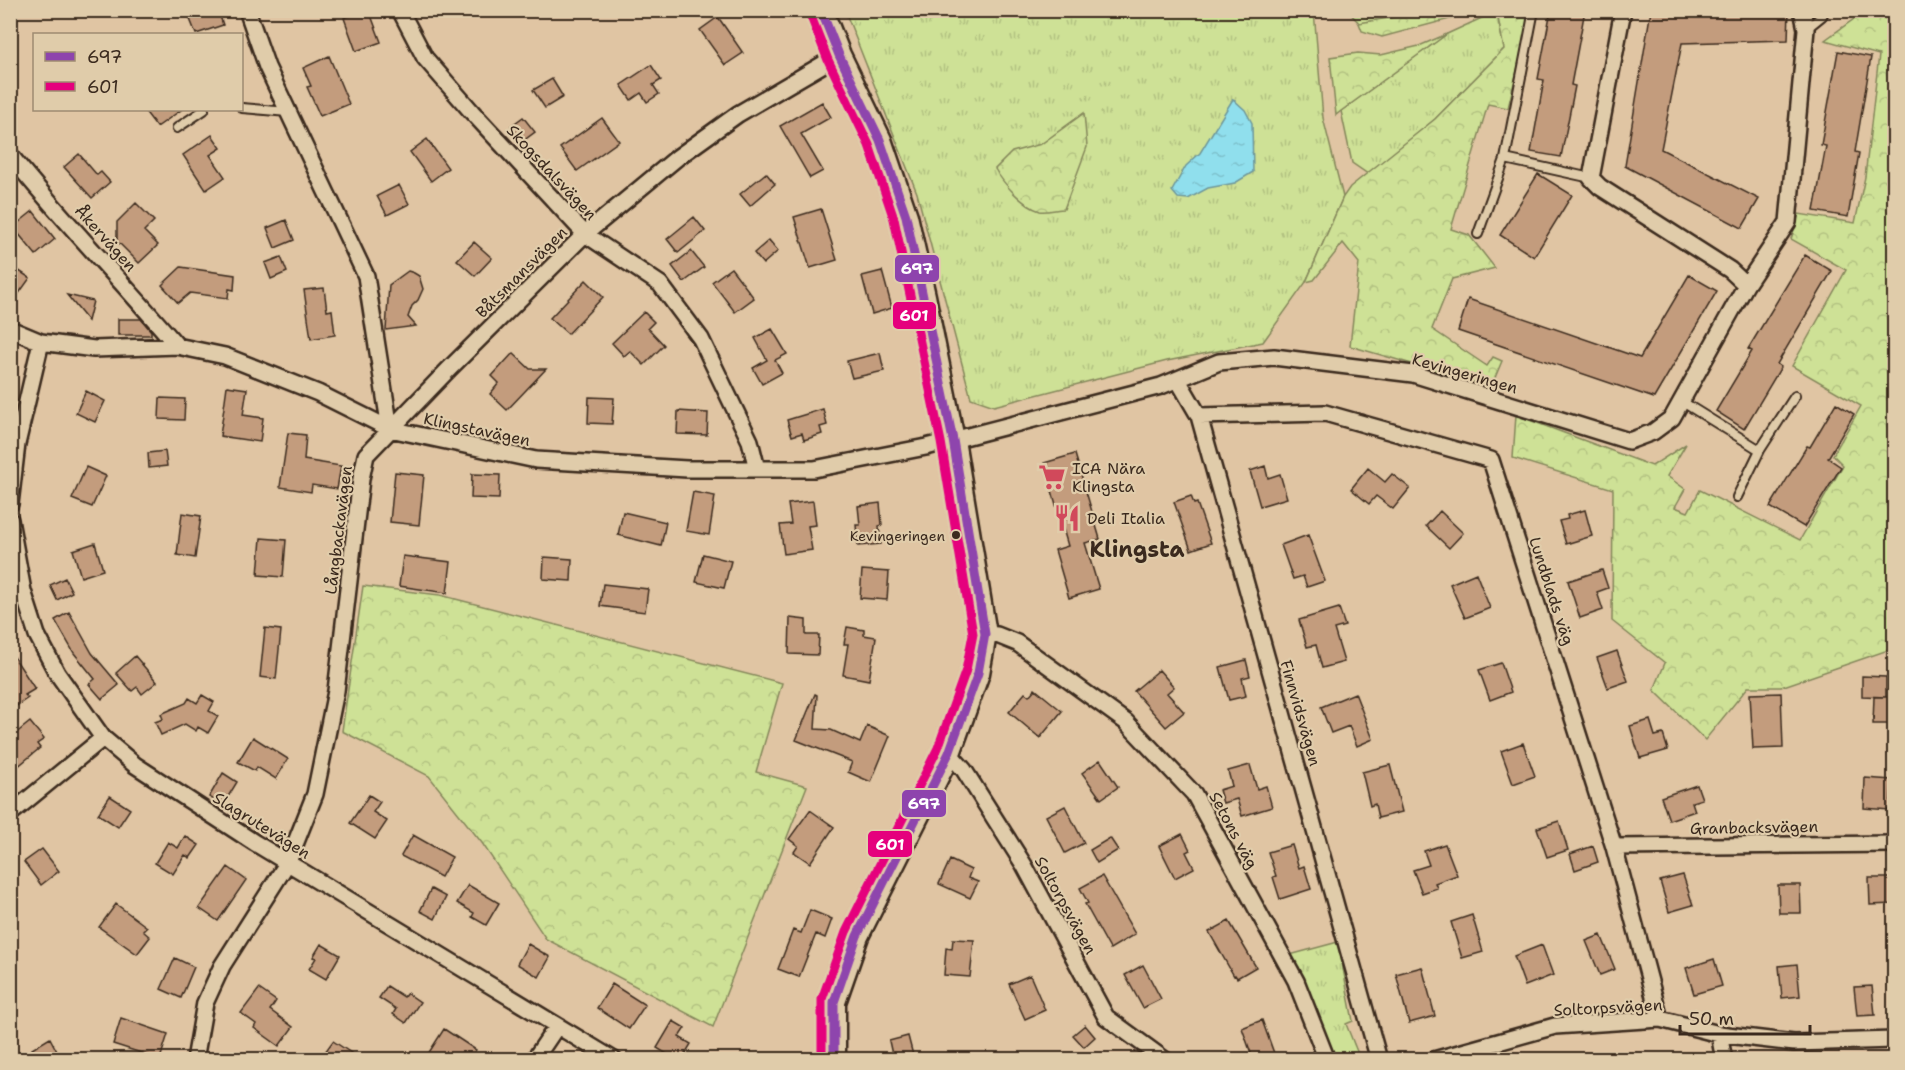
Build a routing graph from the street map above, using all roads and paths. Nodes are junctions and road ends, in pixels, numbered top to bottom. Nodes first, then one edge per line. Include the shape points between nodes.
1 (247, 10) edge
2 (400, 10) edge
3 (822, 10) edge
4 (1534, 10) edge
5 (1623, 10) edge
6 (1802, 10) edge
7 (1825, 10) edge
8 (1806, 29) junction
9 (839, 55) junction
10 (243, 108) edge
11 (202, 111) edge
12 (289, 112) junction
13 (177, 128) dead end
14 (10, 155) edge
15 (1505, 159) junction
16 (1591, 178) junction
17 (585, 234) junction
18 (1478, 234) dead end
19 (1746, 285) junction
20 (10, 329) edge
21 (41, 342) junction
22 (177, 346) junction
23 (1178, 380) junction
24 (1796, 396) dead end
25 (1681, 401) junction
26 (1199, 417) junction
27 (390, 429) junction
28 (953, 440) junction
29 (1760, 450) junction
30 (757, 469) junction
31 (1737, 498) dead end
32 (10, 504) edge
33 (10, 520) edge
34 (985, 634) junction
35 (103, 738) junction
36 (949, 753) junction
37 (10, 814) edge
38 (1894, 844) edge
39 (1614, 847) junction
40 (288, 862) junction
41 (1660, 1019) junction
42 (557, 1026) junction
43 (1719, 1034) junction
44 (1894, 1040) edge
45 (197, 1058) edge
46 (534, 1059) edge
47 (614, 1059) edge
48 (834, 1059) edge
49 (1165, 1059) edge
50 (1327, 1059) edge
51 (1379, 1059) edge
52 (1434, 1059) edge
53 (1724, 1059) edge

1 - 12 street via 267,67
2 - 17 street, Skogsdalsvägen via 425,58
3 - 9 street
4 - 15 lane
5 - 16 street
6 - 8 street, Kevingeringen
7 - 8 lane
8 - 19 street, Kevingeringen via 1788,222
9 - 17 street, Båtsmansvägen via 738,114 678,157
9 - 28 street via 880,140 906,216
10 - 12 lane
11 - 13 lane
12 - 27 street via 366,276
14 - 22 street, Åkervägen
15 - 16 lane
15 - 18 lane
16 - 19 street via 1730,270
17 - 27 street, Båtsmansvägen
17 - 30 street, Skogsdalsvägen via 660,284 701,339 750,441
19 - 25 street, Kevingeringen
20 - 21 street, Klingstavägen
21 - 22 street, Klingstavägen via 94,349
21 - 32 street via 17,444
22 - 27 street, Klingstavägen via 225,356 318,393
23 - 25 street, Kevingeringen via 1219,362 1274,357 1413,374 1629,441 1653,432 1672,418
23 - 26 street, Finnvidsvägen
23 - 28 street, Kevingeringen
24 - 29 lane
25 - 29 lane
26 - 39 street, Lundblads väg via 1325,413 1491,460
26 - 51 street, Finnvidsvägen
27 - 30 street, Klingstavägen via 537,460
27 - 40 street, Långbackavägen via 366,455 336,691 315,794
28 - 30 street, Klingstavägen via 814,469
28 - 34 street
29 - 31 lane
33 - 35 street, Slagrutevägen via 23,591 37,635 57,673
34 - 36 street via 978,673
34 - 50 street, Setons väg via 1017,643 1126,722 1194,794 1296,981
35 - 37 street
35 - 40 street, Slagrutevägen via 135,765
36 - 48 street via 857,936 834,1002
36 - 49 street, Soltorpsvägen via 964,770 1024,865 1106,1017
38 - 39 street, Granbacksvägen
39 - 41 street, Lundblads väg
40 - 42 street, Slagrutevägen
40 - 45 street, Långbackavägen via 222,966 205,1003
41 - 43 street, Soltorpsvägen
41 - 52 street, Soltorpsvägen via 1555,1026
42 - 46 street
42 - 47 street, Slagrutevägen
43 - 44 street, Soltorpsvägen via 1794,1043
43 - 53 street

